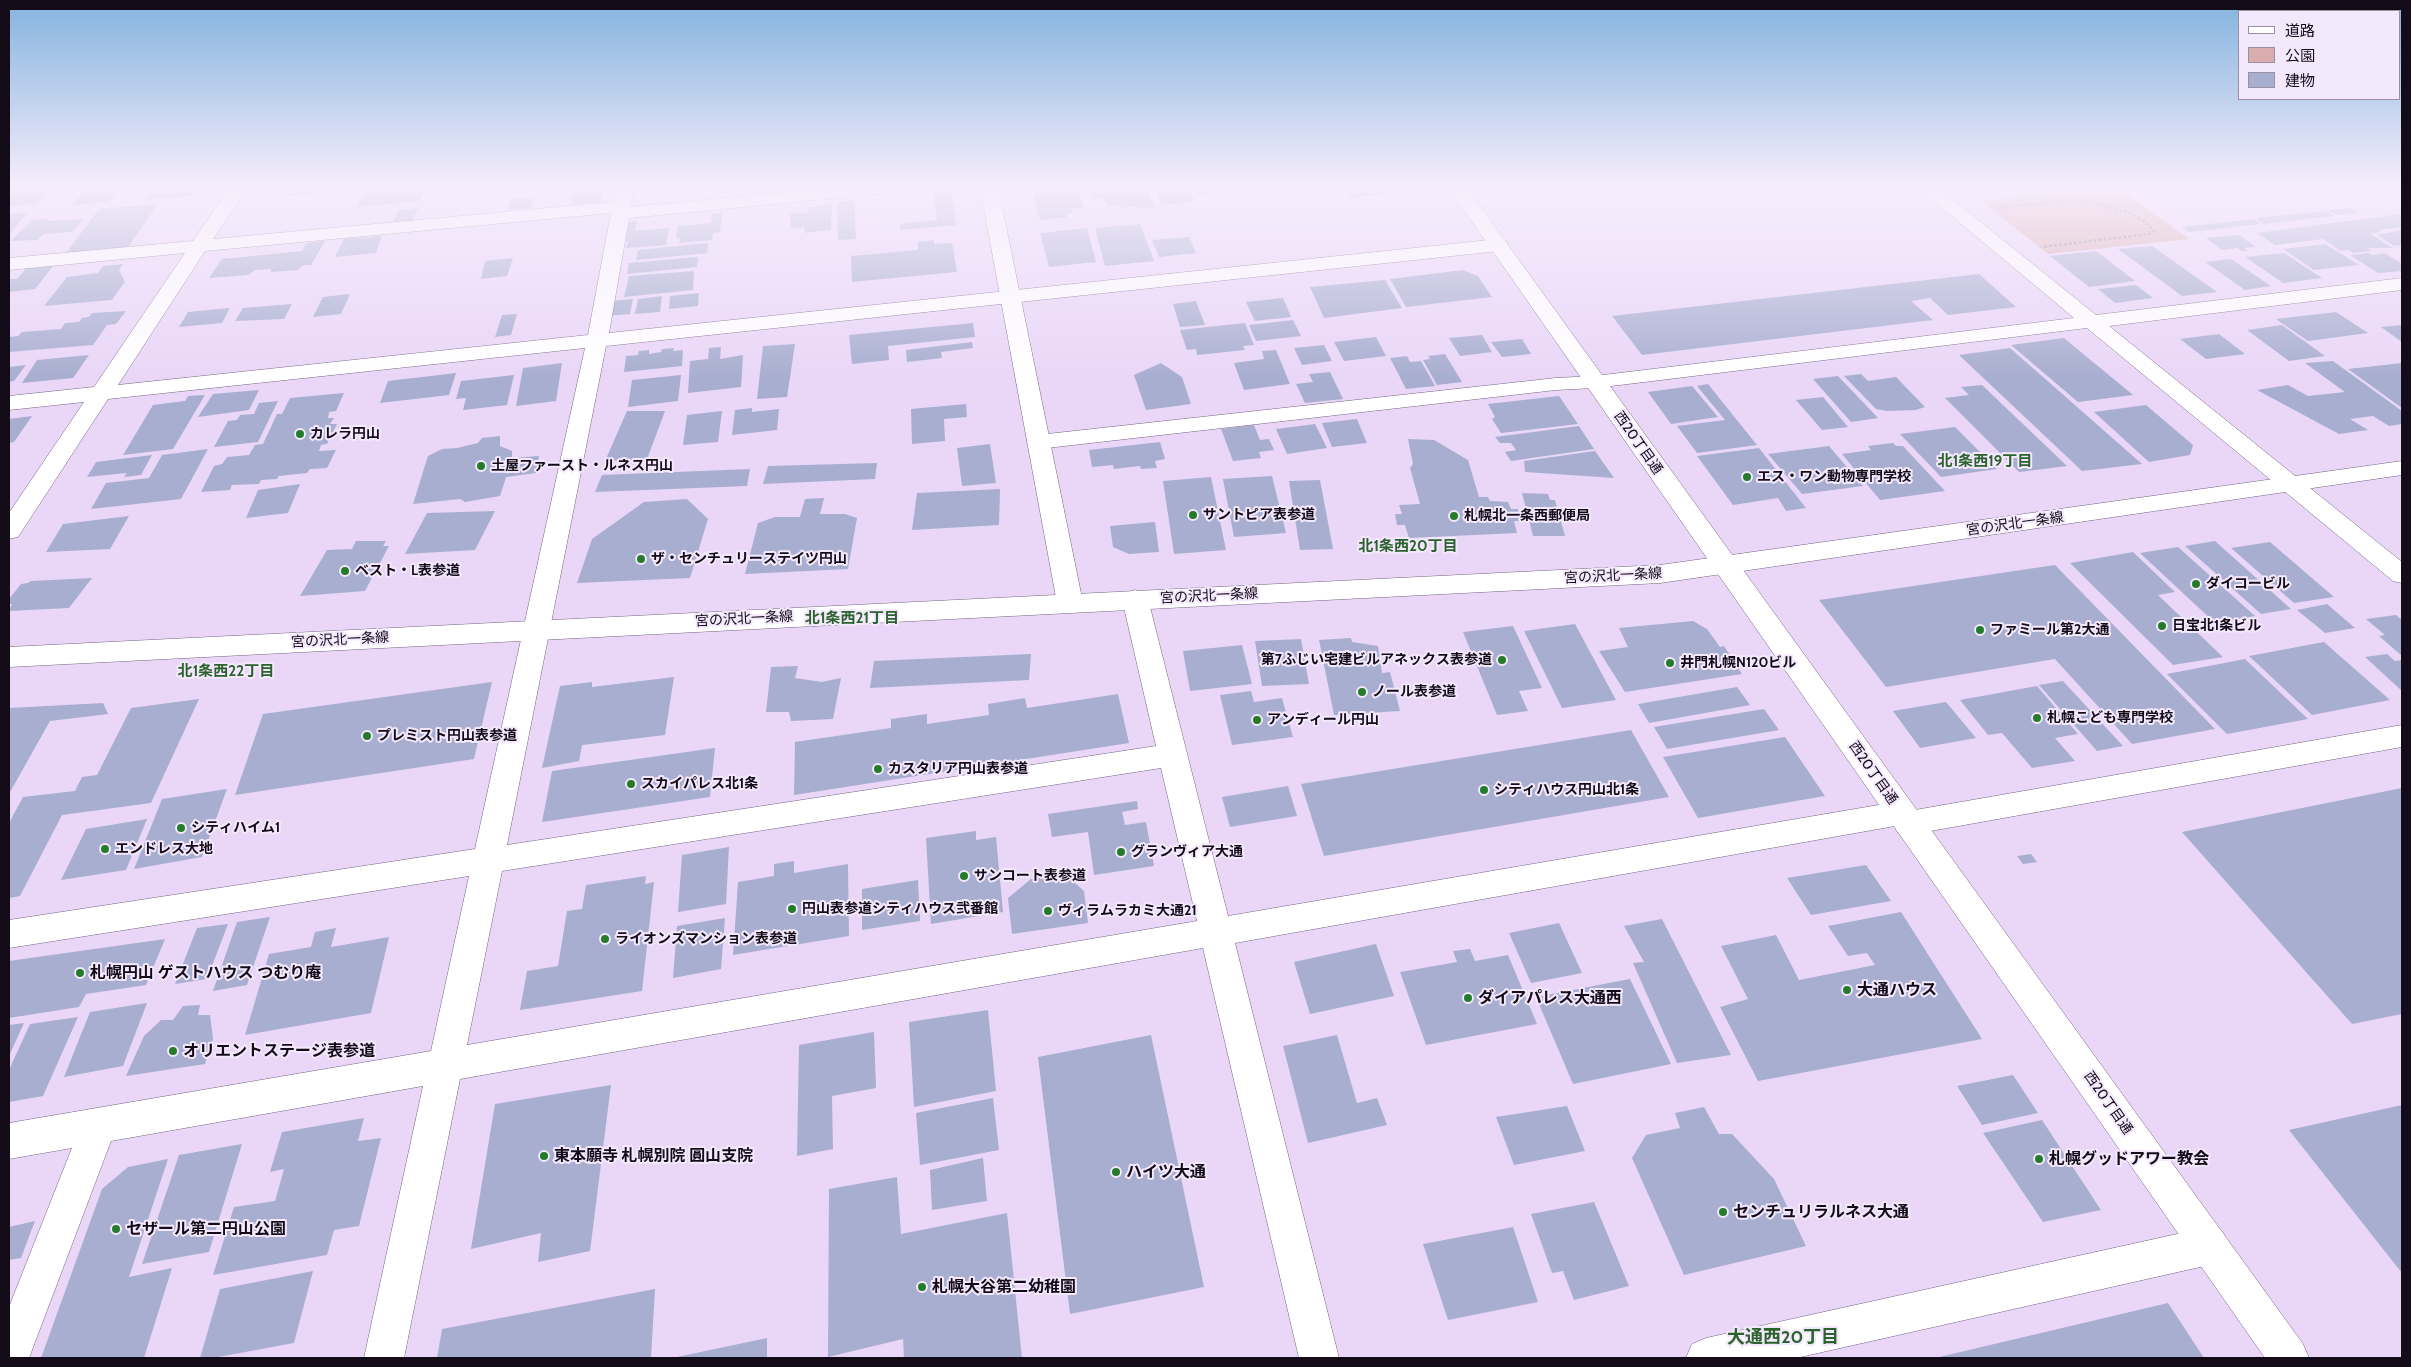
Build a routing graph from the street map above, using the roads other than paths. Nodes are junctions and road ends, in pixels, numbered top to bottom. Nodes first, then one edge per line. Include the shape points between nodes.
1 (149, 251) edge
2 (197, 251) edge
3 (614, 251) edge
4 (1001, 251) edge
5 (1445, 251) edge
6 (1503, 251) edge
7 (2004, 251) edge
8 (9, 264) edge
9 (2402, 284) edge
10 (1010, 297) junction
11 (2092, 322) junction
12 (598, 340) junction
13 (1595, 382) junction
14 (102, 393) junction
15 (9, 403) edge
16 (1038, 442) junction
17 (2402, 468) edge
18 (2291, 484) junction
19 (9, 531) edge
20 (1726, 566) junction
21 (2402, 575) edge
22 (1135, 600) junction
23 (1070, 603) junction
24 (537, 630) junction
25 (9, 657) edge
26 (2402, 736) edge
27 (1173, 754) junction
28 (1905, 818) junction
29 (489, 860) junction
30 (1216, 932) junction
31 (9, 934) edge
32 (445, 1066) junction
33 (99, 1125) junction
34 (9, 1141) edge
35 (2209, 1246) junction
36 (10, 1358) edge
37 (384, 1358) edge
38 (1319, 1358) edge
39 (1706, 1358) edge
40 (2289, 1358) edge

1 - 8 street
2 - 14 street
3 - 12 street
4 - 10 street
5 - 10 street
6 - 13 street, 西20丁目通
7 - 11 street
9 - 11 street
10 - 12 street
10 - 16 street
11 - 13 street
11 - 18 street
12 - 14 street
12 - 24 street
13 - 16 street
13 - 20 street, 西20丁目通
14 - 15 street
14 - 19 street
16 - 23 street
17 - 18 street, 宮の沢北一条線
18 - 20 street, 宮の沢北一条線
18 - 21 street
20 - 22 street, 宮の沢北一条線 via 1660,574
20 - 28 street, 西20丁目通
22 - 23 street, 宮の沢北一条線
22 - 27 street
23 - 24 street, 宮の沢北一条線
24 - 25 street, 宮の沢北一条線
24 - 29 street
26 - 28 street
27 - 29 street
27 - 30 street
28 - 30 street
28 - 35 street, 西20丁目通
29 - 31 street
29 - 32 street
30 - 32 street
30 - 38 street
32 - 33 street
32 - 37 street
33 - 34 street
33 - 36 street
35 - 39 street
35 - 40 street, 西20丁目通

